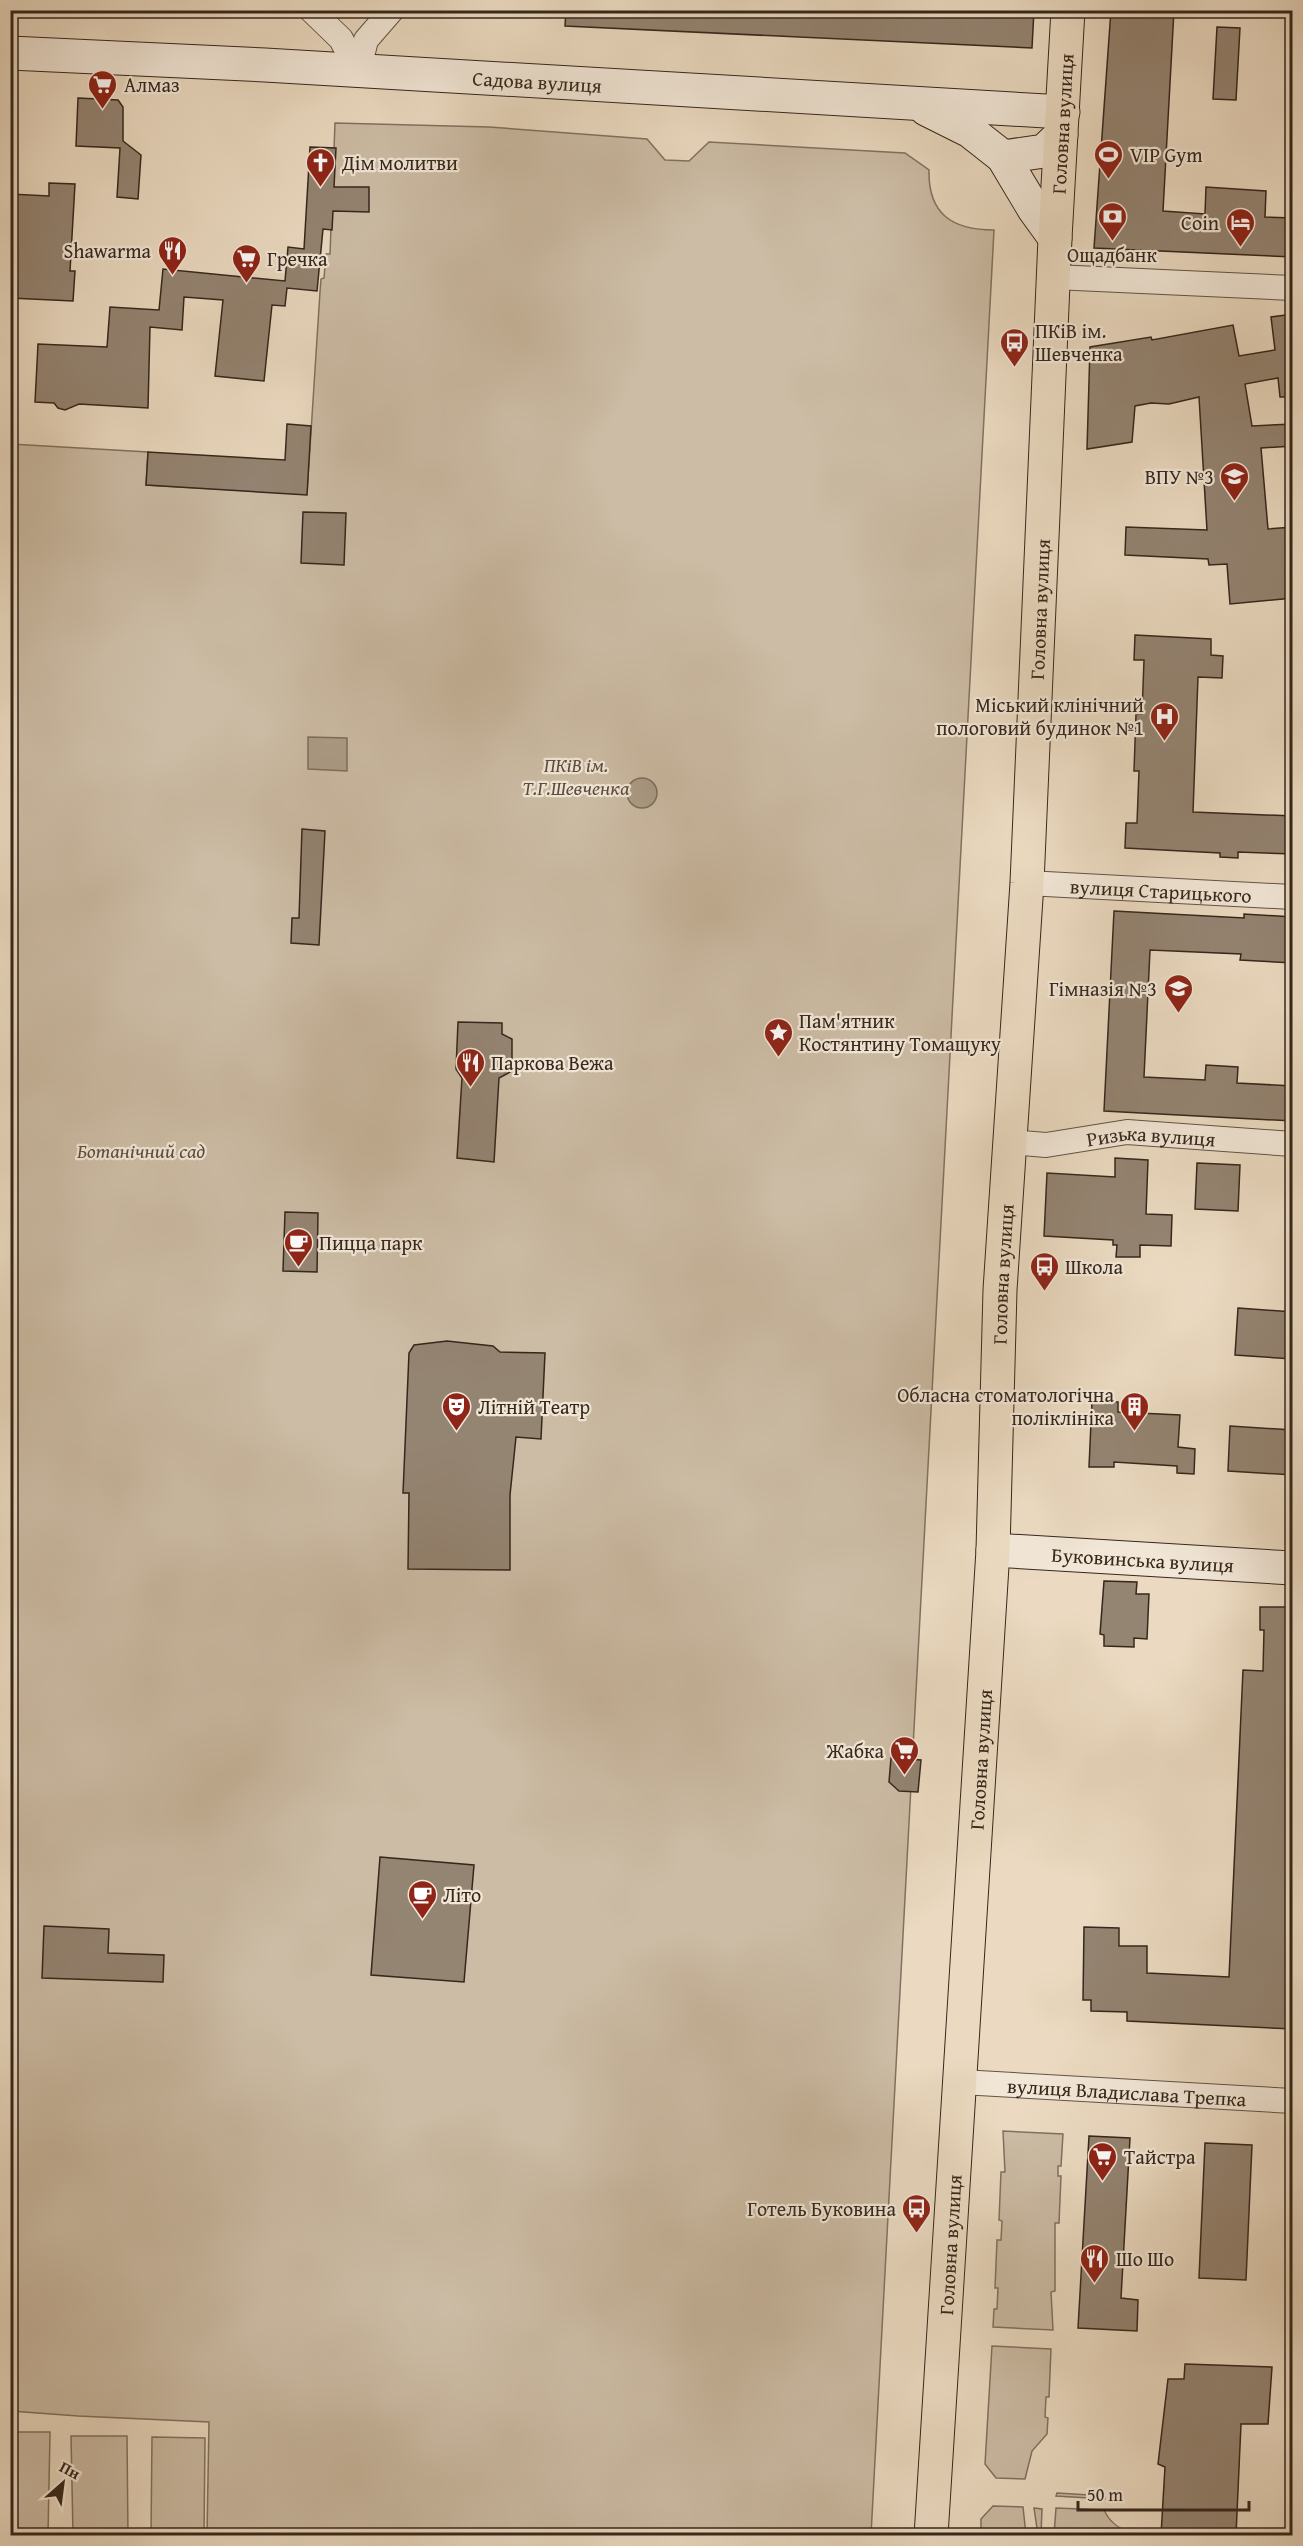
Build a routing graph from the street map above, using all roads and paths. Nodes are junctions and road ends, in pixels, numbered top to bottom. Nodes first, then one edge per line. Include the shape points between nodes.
1 (311, 10) edge
2 (392, 10) edge
3 (1068, 10) edge
4 (10, 53) edge
5 (358, 72) junction
6 (914, 103) junction
7 (1062, 124) junction
8 (1004, 157) junction
9 (1055, 238) junction
10 (1054, 277) junction
11 (1293, 288) edge
12 (1027, 883) junction
13 (1293, 897) edge
14 (1011, 1142) junction
15 (1293, 1144) edge
16 (993, 1550) junction
17 (1293, 1568) edge
18 (961, 2082) junction
19 (1293, 2101) edge
20 (931, 2535) edge

1 - 5 street via 341,39
2 - 5 street via 366,40
3 - 7 main road, Головна вулиця
4 - 5 main road, Садова вулиця
5 - 6 main road, Садова вулиця
6 - 7 main road, Садова вулиця
6 - 8 main road via 970,131
7 - 8 main road via 1044,151
7 - 9 main road, Головна вулиця
8 - 9 main road
9 - 10 main road, Головна вулиця
10 - 11 street
10 - 12 main road, Головна вулиця
12 - 13 street, вулиця Старицького
12 - 14 main road, Головна вулиця
14 - 15 street, Ризька вулиця via 1046,1144 1127,1132
14 - 16 main road, Головна вулиця via 1000,1290
16 - 17 main road, Буковинська вулиця
16 - 18 main road, Головна вулиця
18 - 19 street, вулиця Владислава Трепка
18 - 20 main road, Головна вулиця

